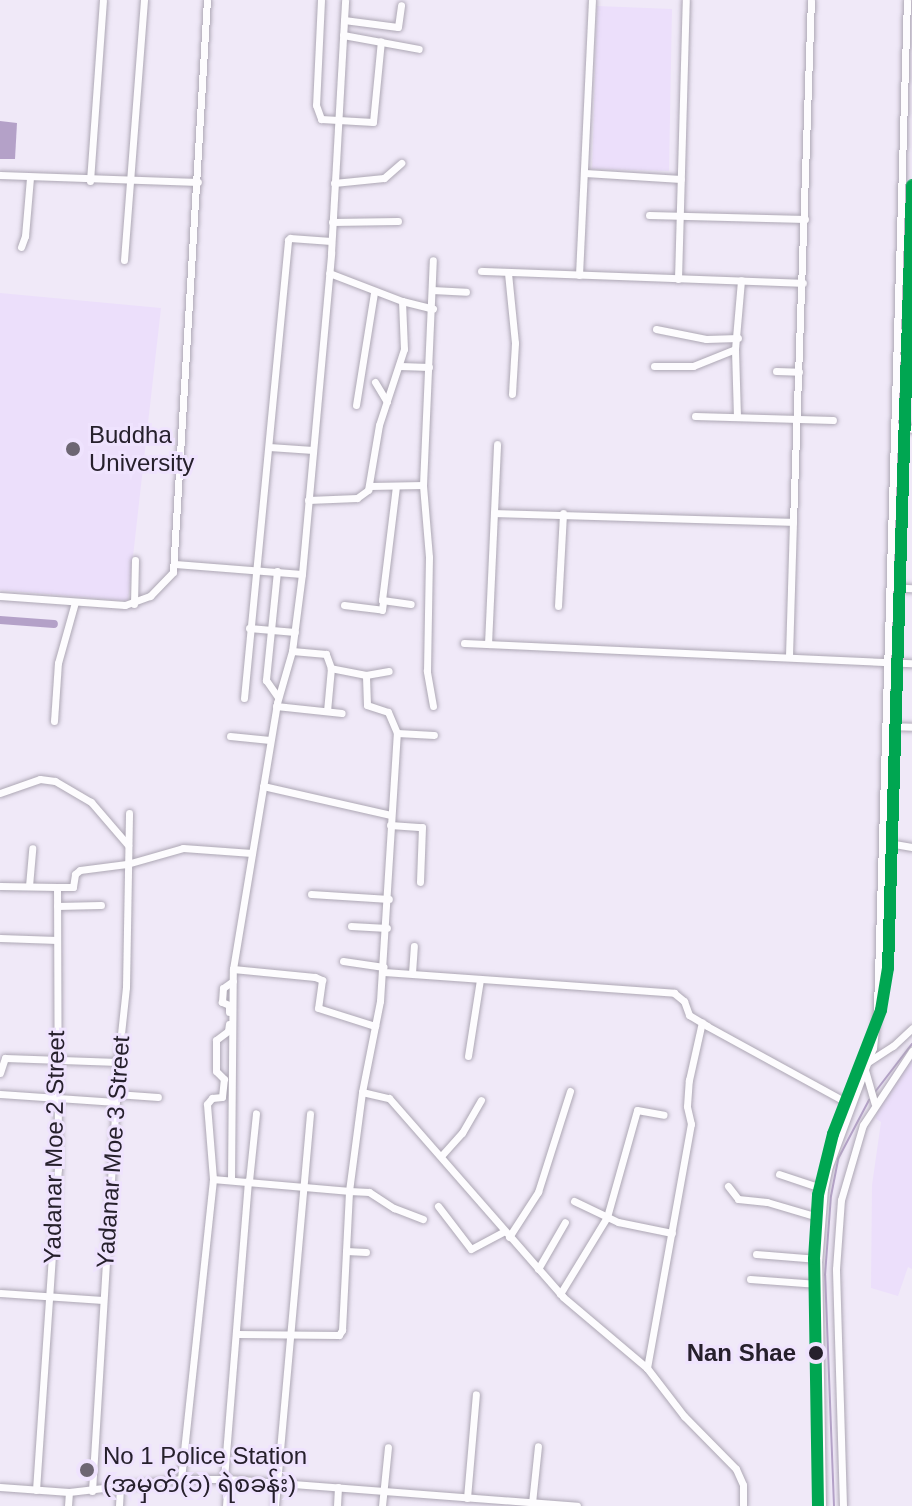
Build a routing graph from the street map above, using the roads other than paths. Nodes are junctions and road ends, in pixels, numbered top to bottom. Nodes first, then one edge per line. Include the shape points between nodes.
1 (103, 0) edge
2 (144, 0) edge
3 (207, 0) edge
4 (321, 0) edge
5 (345, 0) edge
6 (592, 0) edge
7 (686, 0) edge
8 (811, 0) edge
9 (907, 0) edge
10 (401, 5) dead end
11 (344, 20) junction
12 (343, 35) junction
13 (381, 41) junction
14 (419, 49) dead end
15 (908, 86) edge
16 (908, 101) edge
17 (336, 122) junction
18 (907, 140) edge
19 (902, 153) junction
20 (912, 154) edge
21 (401, 163) dead end
22 (585, 173) junction
23 (0, 175) edge
24 (30, 178) junction
25 (681, 179) junction
26 (90, 181) junction
27 (131, 182) junction
28 (198, 182) junction
29 (334, 183) junction
30 (901, 190) junction
31 (912, 190) edge
32 (649, 215) dead end
33 (680, 216) junction
34 (805, 219) junction
35 (398, 221) dead end
36 (332, 222) junction
37 (331, 241) junction
38 (21, 247) dead end
39 (124, 260) dead end
40 (433, 260) dead end
41 (481, 271) dead end
42 (329, 273) junction
43 (508, 273) junction
44 (579, 275) junction
45 (678, 279) junction
46 (741, 280) junction
47 (803, 283) junction
48 (432, 290) junction
49 (374, 292) junction
50 (466, 292) dead end
51 (402, 301) junction
52 (433, 309) junction
53 (656, 329) dead end
54 (898, 332) junction
55 (912, 334) edge
56 (738, 338) junction
57 (735, 349) junction
58 (912, 357) edge
59 (897, 358) junction
60 (400, 366) junction
61 (654, 366) dead end
62 (429, 367) junction
63 (776, 371) dead end
64 (799, 372) junction
65 (375, 382) dead end
66 (912, 388) edge
67 (895, 389) junction
68 (512, 394) dead end
69 (387, 402) junction
70 (356, 405) dead end
71 (695, 416) dead end
72 (737, 417) junction
73 (798, 420) junction
74 (833, 420) dead end
75 (894, 426) junction
76 (912, 429) edge
77 (497, 444) dead end
78 (269, 447) junction
79 (313, 450) junction
80 (423, 485) junction
81 (370, 486) junction
82 (396, 486) junction
83 (308, 500) junction
84 (496, 513) junction
85 (563, 513) junction
86 (793, 522) junction
87 (135, 560) dead end
88 (175, 564) junction
89 (256, 569) junction
90 (277, 571) junction
91 (302, 574) junction
92 (890, 587) junction
93 (912, 588) edge
94 (0, 596) edge
95 (75, 602) junction
96 (383, 602) junction
97 (134, 604) junction
98 (411, 604) dead end
99 (344, 605) dead end
100 (558, 606) dead end
101 (249, 628) junction
102 (271, 630) junction
103 (295, 632) junction
104 (464, 643) dead end
105 (488, 644) junction
106 (292, 651) junction
107 (789, 656) junction
108 (888, 662) junction
109 (912, 663) edge
110 (331, 668) junction
111 (389, 671) dead end
112 (366, 675) junction
113 (278, 697) junction
114 (244, 698) dead end
115 (276, 706) junction
116 (433, 706) dead end
117 (327, 711) junction
118 (342, 713) dead end
119 (54, 721) dead end
120 (887, 726) junction
121 (912, 727) edge
122 (397, 733) junction
123 (434, 735) dead end
124 (230, 736) dead end
125 (270, 740) junction
126 (263, 786) junction
127 (0, 793) edge
128 (129, 813) dead end
129 (391, 815) junction
130 (422, 816) dead end
131 (390, 825) junction
132 (422, 827) junction
133 (883, 842) junction
134 (128, 845) junction
135 (912, 847) edge
136 (32, 848) dead end
137 (252, 853) junction
138 (127, 864) junction
139 (420, 882) dead end
140 (0, 886) edge
141 (29, 886) junction
142 (57, 887) junction
143 (311, 894) dead end
144 (389, 899) junction
145 (101, 905) dead end
146 (57, 906) junction
147 (351, 926) dead end
148 (387, 928) junction
149 (0, 938) edge
150 (57, 940) junction
151 (414, 946) dead end
152 (343, 961) dead end
153 (233, 969) junction
154 (384, 969) junction
155 (412, 973) junction
156 (480, 979) junction
157 (233, 981) junction
158 (702, 1022) junction
159 (375, 1026) junction
160 (912, 1028) edge
161 (912, 1051) edge
162 (468, 1056) dead end
163 (55, 1059) junction
164 (118, 1062) junction
165 (867, 1068) junction
166 (0, 1073) edge
167 (570, 1091) dead end
168 (362, 1092) junction
169 (0, 1094) edge
170 (158, 1097) dead end
171 (116, 1098) junction
172 (56, 1099) junction
173 (481, 1100) dead end
174 (874, 1104) junction
175 (851, 1105) junction
176 (256, 1113) dead end
177 (310, 1114) dead end
178 (664, 1115) dead end
179 (442, 1155) junction
180 (779, 1174) dead end
181 (213, 1179) junction
182 (231, 1180) junction
183 (248, 1181) junction
184 (302, 1186) junction
185 (728, 1186) dead end
186 (824, 1189) junction
187 (349, 1191) junction
188 (574, 1201) dead end
189 (438, 1206) dead end
190 (607, 1217) junction
191 (821, 1218) junction
192 (423, 1219) dead end
193 (565, 1222) dead end
194 (672, 1233) junction
195 (507, 1234) junction
196 (346, 1251) junction
197 (366, 1252) dead end
198 (756, 1254) dead end
199 (818, 1259) junction
200 (538, 1269) junction
201 (750, 1279) dead end
202 (818, 1284) junction
203 (0, 1293) edge
204 (560, 1294) junction
205 (51, 1297) junction
206 (103, 1300) junction
207 (237, 1334) junction
208 (289, 1336) junction
209 (647, 1368) junction
210 (476, 1394) dead end
211 (538, 1446) dead end
212 (388, 1447) dead end
213 (181, 1479) junction
214 (226, 1479) junction
215 (277, 1482) junction
216 (0, 1487) edge
217 (338, 1487) junction
218 (120, 1488) junction
219 (36, 1490) junction
220 (383, 1490) junction
221 (92, 1491) junction
222 (69, 1492) junction
223 (438, 1496) junction
224 (467, 1498) junction
225 (492, 1503) edge
226 (532, 1503) junction
227 (545, 1505) edge
228 (68, 1506) edge
229 (119, 1506) edge
230 (226, 1506) edge
231 (275, 1506) edge
232 (337, 1506) edge
233 (382, 1506) edge
234 (438, 1506) edge
235 (577, 1506) edge
236 (743, 1506) edge
237 (822, 1506) edge
238 (843, 1506) edge

1 - 26 street
2 - 27 street
3 - 28 street
4 - 17 street via 316,112 321,119
5 - 11 street
6 - 22 street
7 - 25 street
8 - 34 street
9 - 15 street
10 - 11 street via 398,27
11 - 12 street
12 - 13 street
12 - 17 street
13 - 14 street
13 - 17 street via 373,122
15 - 16 street
16 - 18 street
17 - 29 street
18 - 19 street
19 - 20 street
19 - 30 street
21 - 29 street via 384,178
22 - 25 street
22 - 44 street
23 - 24 street
24 - 26 street
24 - 38 street
25 - 33 street
26 - 27 street
27 - 28 street
27 - 39 street
28 - 88 street
29 - 36 street
30 - 31 street
30 - 54 street
32 - 33 street
33 - 34 street
33 - 45 street
34 - 47 street
35 - 36 street
36 - 37 street
37 - 42 street
37 - 78 street via 288,240
40 - 48 street
41 - 43 street
42 - 49 street
42 - 79 street
43 - 44 street
43 - 68 street via 515,343
44 - 45 street
45 - 46 street
46 - 47 street
46 - 56 street
47 - 64 street
48 - 50 street
48 - 52 street
49 - 51 street
49 - 70 street
51 - 52 street
51 - 60 street
52 - 62 street
53 - 56 street via 706,339
54 - 55 street
54 - 59 street
56 - 57 street
57 - 61 street via 693,366
57 - 72 street
58 - 59 street
59 - 67 street
60 - 62 street
60 - 69 street
62 - 80 street
63 - 64 street
64 - 73 street
65 - 69 street
66 - 67 street
67 - 75 street
69 - 81 street
71 - 72 street
72 - 73 street
73 - 74 street
73 - 86 street
75 - 76 street
75 - 92 street
77 - 84 street via 492,497
78 - 79 street
78 - 89 street
79 - 83 street
80 - 82 street
80 - 116 street via 429,557 427,671
81 - 82 street
81 - 83 street via 357,498
82 - 96 street
83 - 91 street
84 - 85 street
84 - 105 street
85 - 86 street
85 - 100 street
86 - 107 street
87 - 97 street
88 - 89 street
88 - 97 street via 156,591
89 - 90 street
89 - 101 street
90 - 91 street
90 - 102 street
91 - 103 street
92 - 93 street
92 - 108 street
94 - 95 street
95 - 97 street
95 - 119 street via 58,663
96 - 98 street
96 - 99 street via 382,610
101 - 102 street
101 - 114 street
102 - 103 street
102 - 113 street via 266,683
103 - 106 street
104 - 105 street
105 - 107 street
106 - 110 street via 326,654
106 - 113 street
107 - 108 street
108 - 109 street
108 - 120 street
110 - 112 street
110 - 117 street
111 - 112 street
112 - 122 street via 367,705 388,712
113 - 115 street
115 - 117 street
115 - 125 street
117 - 118 street
120 - 121 street
120 - 133 street
122 - 123 street
122 - 129 street
124 - 125 street
125 - 126 street
126 - 129 street
126 - 137 street
127 - 134 street via 40,779 55,781 97,807
128 - 134 street, Yadanar Moe 3 Street
129 - 131 street
130 - 132 street
131 - 132 street
131 - 144 street
132 - 139 street
133 - 135 street
133 - 165 street via 877,1009
134 - 138 street, Yadanar Moe 3 Street
136 - 141 street
137 - 138 street via 192,846
137 - 153 street
138 - 142 street via 80,870 74,886
138 - 164 street, Yadanar Moe 3 Street via 126,987
140 - 141 street
141 - 142 street
142 - 146 street, Yadanar Moe 2 Street
143 - 144 street
144 - 148 street
145 - 146 street
146 - 150 street, Yadanar Moe 2 Street
147 - 148 street
148 - 154 street
149 - 150 street
150 - 163 street, Yadanar Moe 2 Street
151 - 155 street
152 - 154 street
153 - 157 street
153 - 159 street via 315,977 322,980 318,1008
154 - 155 street
154 - 159 street
155 - 156 street
156 - 158 street via 674,993 689,1015
156 - 162 street
157 - 181 street via 223,988 228,1031 216,1040 222,1097 207,1104
157 - 182 street
158 - 175 street
158 - 194 street via 689,1080 691,1124
159 - 168 street
160 - 165 street
161 - 174 street
163 - 164 street
163 - 166 street via 5,1058
163 - 172 street, Yadanar Moe 2 Street
164 - 171 street, Yadanar Moe 3 Street
165 - 174 street
165 - 175 street
167 - 195 street via 538,1192
168 - 179 street via 389,1098
168 - 187 street
169 - 172 street
170 - 171 street
171 - 172 street
171 - 206 street, Yadanar Moe 3 Street
172 - 205 street, Yadanar Moe 2 Street
173 - 179 street
174 - 238 street via 848,1170 838,1233
175 - 186 street
176 - 183 street
177 - 184 street
178 - 190 street via 637,1110
179 - 195 street
180 - 186 street
181 - 182 street
181 - 213 street
182 - 183 street
183 - 184 street
183 - 207 street
184 - 187 street
184 - 208 street
185 - 191 street via 738,1199
186 - 191 street
187 - 192 street via 369,1192
187 - 196 street
188 - 190 street
189 - 195 street via 471,1249
190 - 194 street
190 - 204 street
191 - 199 street
193 - 200 street
194 - 209 street
195 - 200 street
196 - 197 street
196 - 208 street via 339,1335
198 - 199 street
199 - 202 street
200 - 204 street
201 - 202 street
202 - 237 street
203 - 205 street
204 - 209 street
205 - 206 street
205 - 219 street, Yadanar Moe 2 Street
206 - 221 street, Yadanar Moe 3 Street
207 - 208 street
207 - 214 street
208 - 215 street
209 - 236 street via 736,1469
210 - 224 street
211 - 226 street
212 - 220 street
213 - 214 street
213 - 218 street
214 - 215 street
214 - 230 street
215 - 217 street
215 - 231 street
216 - 219 street
217 - 220 street
217 - 232 street
218 - 221 street
218 - 229 street
219 - 222 street
220 - 223 street
220 - 233 street
221 - 222 street
222 - 228 street
223 - 224 street
223 - 234 street
224 - 225 street
225 - 226 street
226 - 227 street
227 - 235 street

